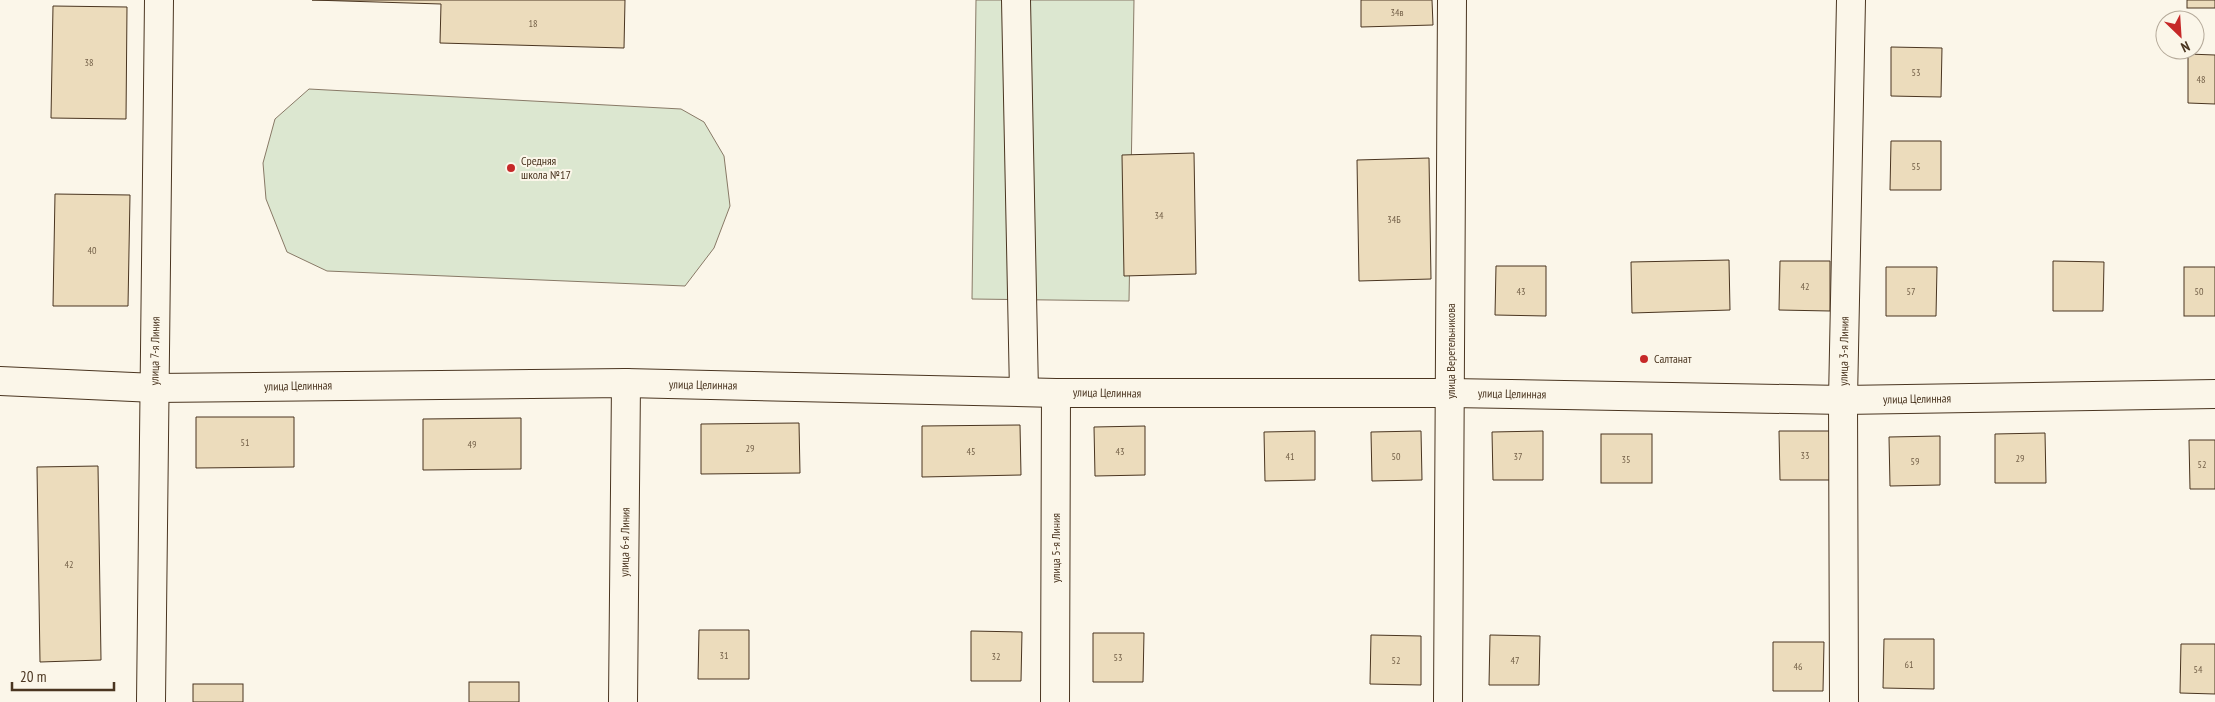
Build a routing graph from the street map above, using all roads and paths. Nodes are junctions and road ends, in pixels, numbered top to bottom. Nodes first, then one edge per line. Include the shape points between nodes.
1 (160, 0) edge
2 (1016, 0) edge
3 (1452, 0) edge
4 (1851, 0) edge
5 (0, 382) edge
6 (626, 383) junction
7 (155, 388) junction
8 (1024, 392) junction
9 (1056, 393) junction
10 (1450, 393) junction
11 (2215, 394) edge
12 (1843, 400) junction
13 (151, 702) edge
14 (623, 702) edge
15 (1055, 702) edge
16 (1448, 702) edge
17 (1844, 702) edge

1 - 7 street, улица 7-я Линия
2 - 8 street
3 - 10 street, улица Веретельникова
4 - 12 street, улица 3-я Линия
5 - 7 street, улица Целинная
6 - 7 street, улица Целинная
6 - 8 street, улица Целинная
6 - 14 street, улица 6-я Линия
7 - 13 street, улица 7-я Линия
8 - 9 street, улица Целинная
9 - 10 street, улица Целинная
9 - 15 street, улица 5-я Линия
10 - 12 street, улица Целинная
10 - 16 street, улица Веретельникова
11 - 12 street, улица Целинная
12 - 17 street, улица 3-я Линия

